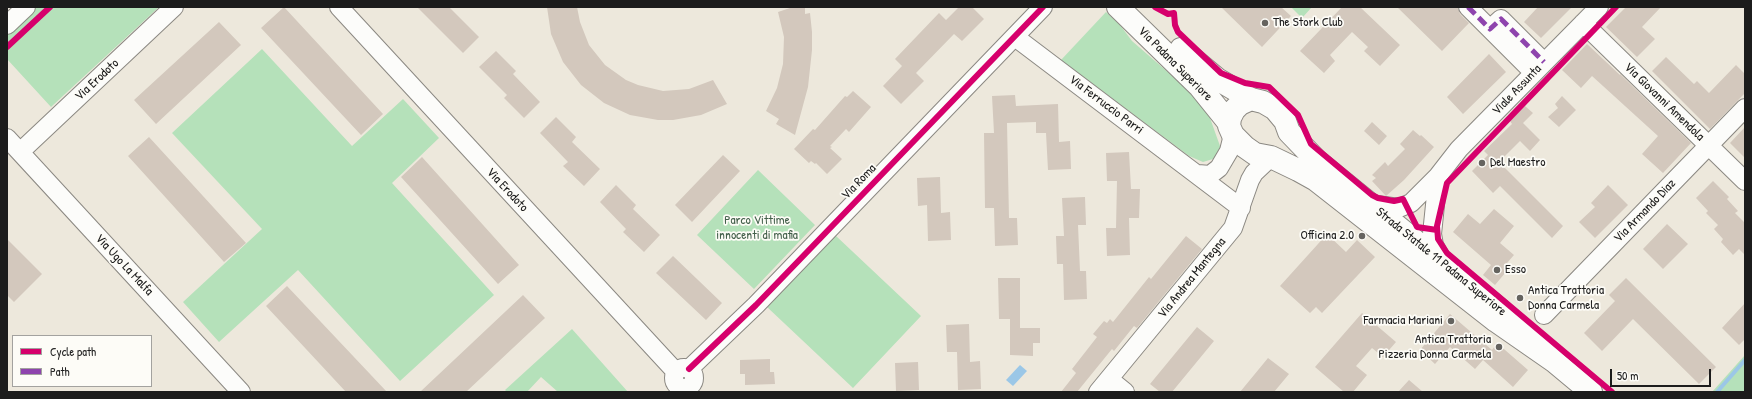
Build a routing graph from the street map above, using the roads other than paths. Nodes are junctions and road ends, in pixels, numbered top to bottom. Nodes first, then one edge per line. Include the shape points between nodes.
1 (26, 7) edge
2 (174, 7) edge
3 (339, 7) edge
4 (1043, 7) edge
5 (1118, 7) edge
6 (1137, 7) edge
7 (1468, 7) edge
8 (1599, 7) edge
9 (1583, 23) junction
10 (7, 25) edge
11 (1015, 37) junction
12 (1539, 68) junction
13 (1251, 99) junction
14 (1745, 108) edge
15 (1231, 129) junction
16 (1289, 132) junction
17 (7, 138) edge
18 (1709, 145) junction
19 (20, 152) junction
20 (1271, 158) junction
21 (1198, 174) junction
22 (1438, 176) junction
23 (1745, 181) edge
24 (1370, 204) junction
25 (1241, 208) junction
26 (1444, 265) junction
27 (1544, 315) dead end
28 (1555, 362) junction
29 (678, 380) edge
30 (1103, 385) edge
31 (240, 392) edge
32 (1125, 392) edge
33 (1591, 392) edge

1 - 10 street
2 - 19 street, Via Erodoto
3 - 29 street, Via Erodoto
4 - 11 street, Via Roma
5 - 15 main road, Via Padana Superiore via 1200,87
6 - 13 main road, Via Padana Superiore via 1206,71
7 - 12 street via 1490,29 1501,19
8 - 9 street, Viale Assunta
9 - 12 street, Viale Assunta
9 - 18 street, Via Giovanni Amendola
11 - 21 street, Via Ferruccio Parri
11 - 29 street, Via Roma via 756,305
12 - 22 street, Viale Assunta via 1457,152
13 - 15 main road via 1236,107
13 - 16 main road, Strada Statale 11 Padana Superiore via 1275,109 1282,116
14 - 18 street, Via Armando Diaz
15 - 20 main road, Strada Statale 11 Padana Superiore via 1245,147 1255,154
15 - 21 street via 1229,151 1219,168 1210,175
16 - 20 main road via 1289,138 1284,146
16 - 24 main road, Strada Statale 11 Padana Superiore via 1317,161
17 - 19 street, Via Ugo La Malfa
18 - 23 street, Via Giovanni Amendola
18 - 27 street, Via Armando Diaz
19 - 31 street, Via Ugo La Malfa
20 - 25 street, Via Andrea Mantegna via 1254,173
20 - 28 main road, Strada Statale 11 Padana Superiore via 1316,180 1496,321
21 - 25 street, Via Ferruccio Parri
22 - 24 street, Viale Assunta via 1407,206 1394,208
22 - 26 street via 1432,234 1434,245
24 - 26 main road, Strada Statale 11 Padana Superiore
25 - 30 street, Via Andrea Mantegna via 1233,228
26 - 28 main road, Strada Statale 11 Padana Superiore via 1515,323
28 - 33 main road, Strada Statale 11 Padana Superiore
30 - 32 street

